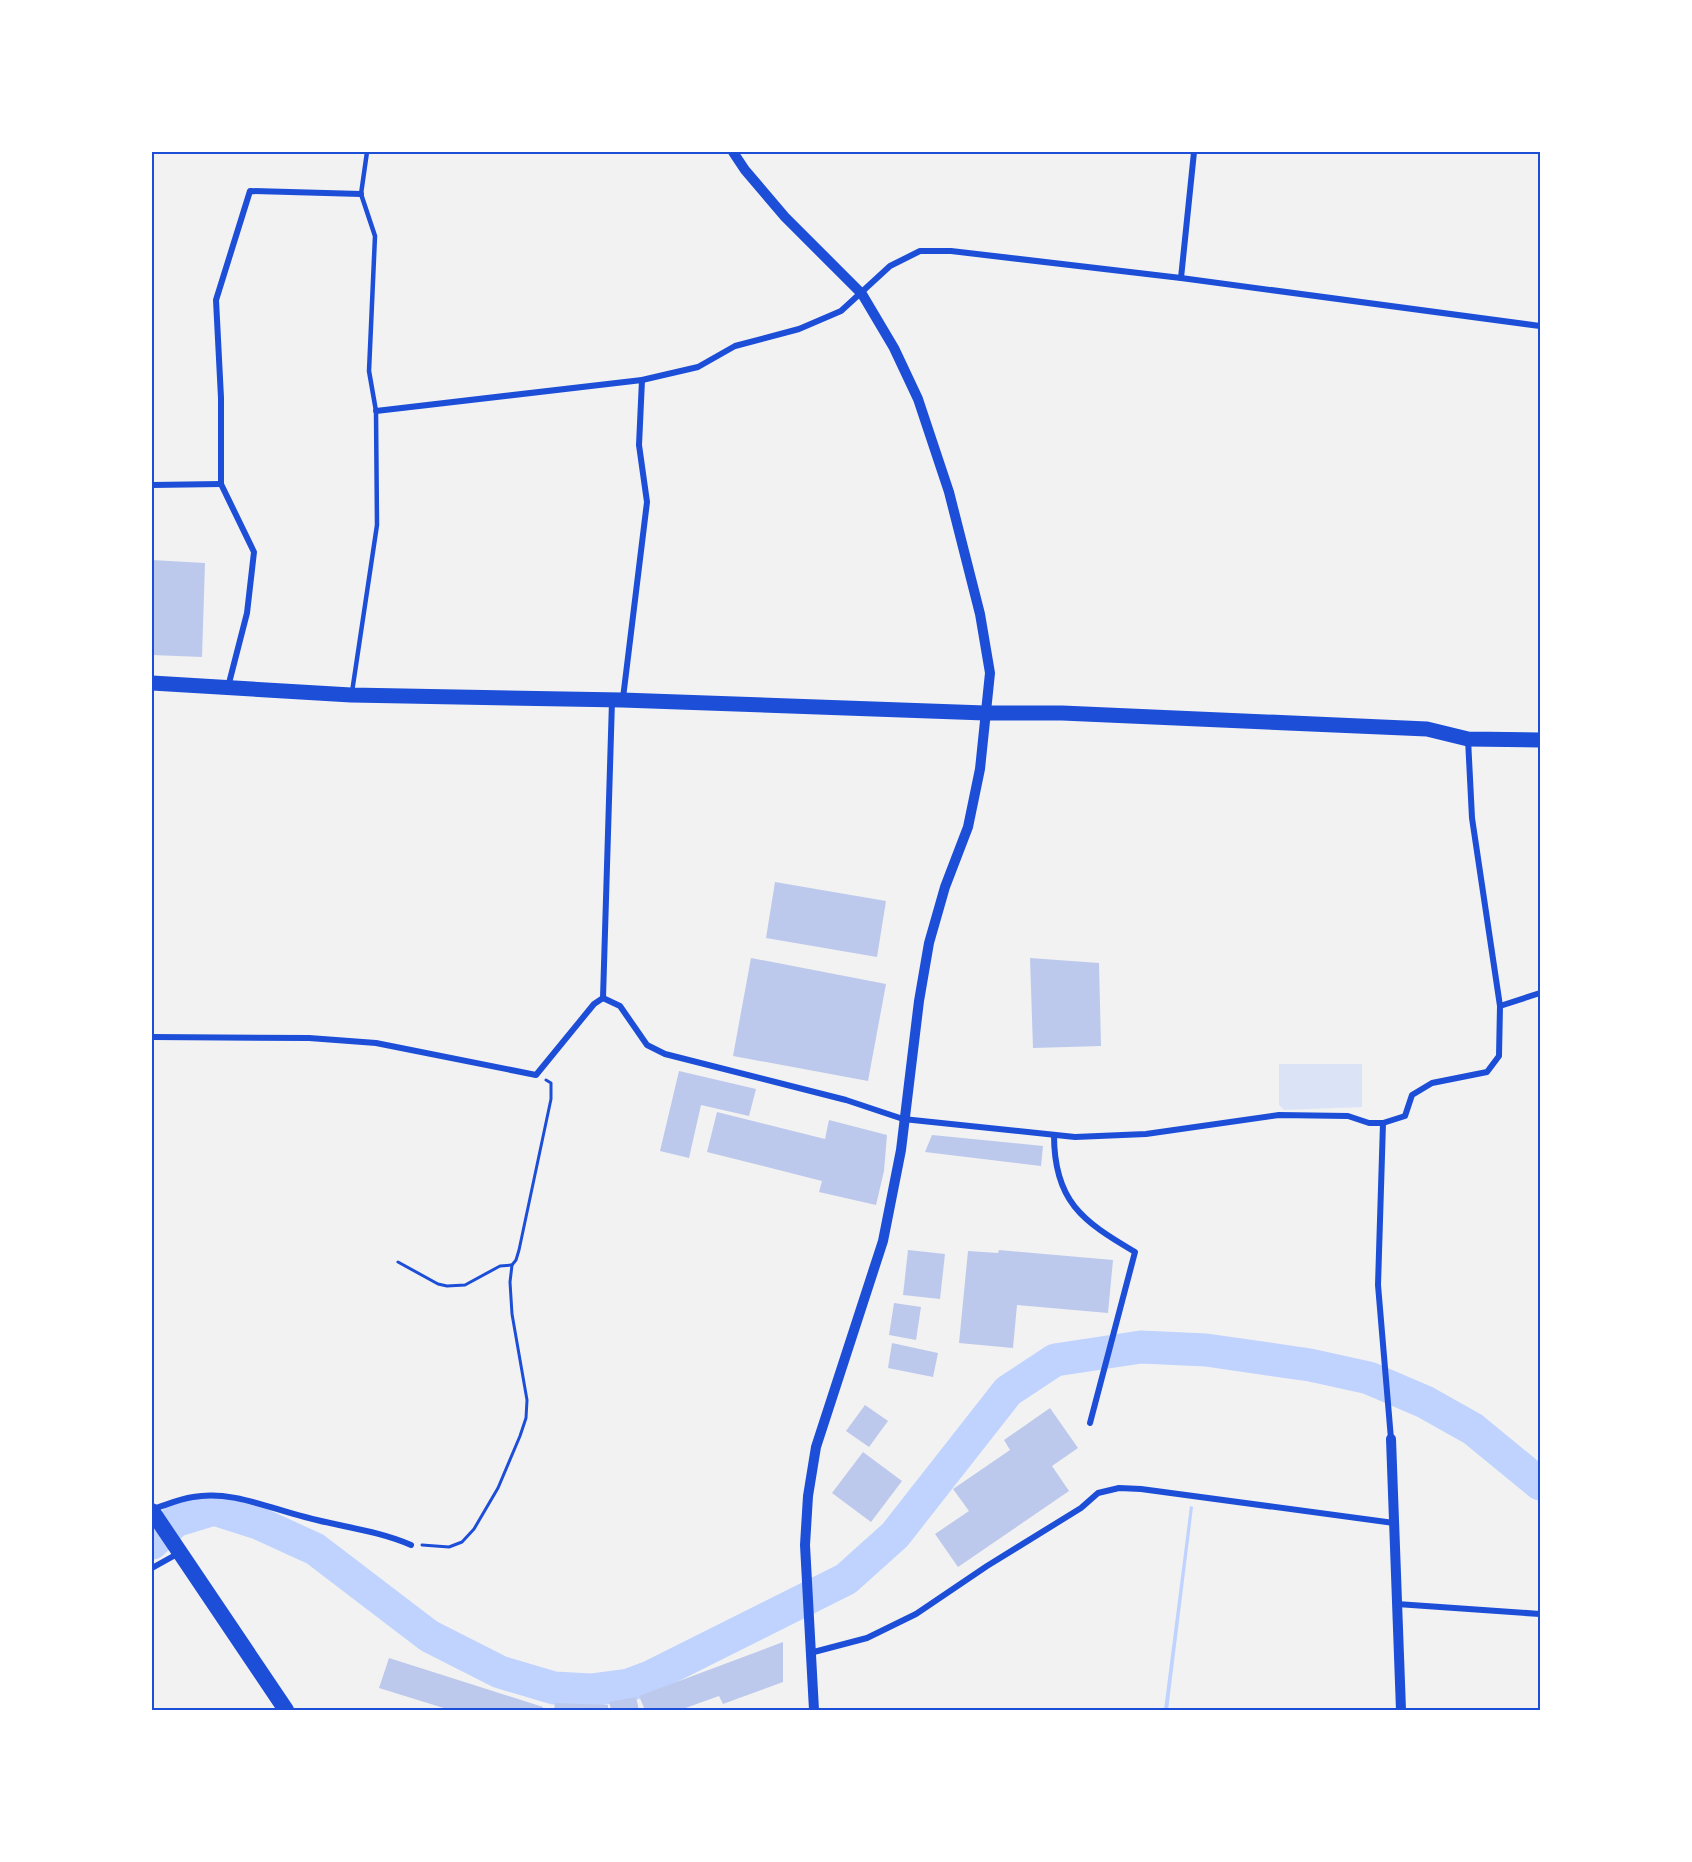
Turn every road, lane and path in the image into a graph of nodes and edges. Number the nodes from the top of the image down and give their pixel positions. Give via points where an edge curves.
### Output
1 (367, 152) edge
2 (733, 152) edge
3 (1194, 152) edge
4 (361, 194) junction
5 (1181, 278) junction
6 (862, 294) junction
7 (1540, 326) edge
8 (642, 380) junction
9 (376, 411) junction
10 (221, 484) junction
11 (152, 485) edge
12 (152, 683) edge
13 (227, 687) junction
14 (351, 695) junction
15 (617, 700) junction
16 (985, 713) junction
17 (1468, 739) junction
18 (1540, 740) edge
19 (1540, 993) edge
20 (603, 998) junction
21 (1500, 1006) junction
22 (152, 1037) edge
23 (536, 1075) junction
24 (903, 1119) junction
25 (1383, 1123) junction
26 (1054, 1134) junction
27 (399, 1262) dead end
28 (512, 1265) junction
29 (1089, 1423) dead end
30 (1391, 1439) joint
31 (152, 1512) edge
32 (1394, 1523) junction
33 (411, 1545) joint
34 (178, 1550) junction
35 (152, 1568) edge
36 (1397, 1604) junction
37 (1540, 1614) edge
38 (810, 1653) junction
39 (286, 1710) edge
40 (814, 1710) edge
41 (1401, 1710) edge

1 - 4 lane
2 - 6 street via 785,217
3 - 5 street
4 - 9 lane via 375,236 369,371
4 - 10 street via 250,191 216,300
5 - 6 street via 951,251 921,251 890,266
5 - 7 street
6 - 8 street via 842,311 799,329 735,346 698,367
6 - 16 street via 918,399 949,492 982,624 990,673
8 - 9 street
8 - 15 street via 639,444 647,502
9 - 14 lane via 377,525
10 - 11 street
10 - 13 street via 254,552 247,613
12 - 13 main road
13 - 14 main road
14 - 15 main road
15 - 16 main road
15 - 20 street
16 - 17 main road via 1427,729
16 - 24 street via 980,769 968,827 929,943
17 - 18 main road
17 - 21 street via 1472,818
19 - 21 street
20 - 23 street
20 - 24 street via 620,1006 647,1045 665,1054 846,1100
21 - 25 street via 1499,1056 1487,1072 1432,1083 1412,1095 1405,1116
22 - 23 street via 309,1038 376,1043
23 - 28 path via 551,1083 551,1099 519,1250
24 - 26 street
24 - 38 street via 901,1150 883,1241 814,1457 805,1545
25 - 26 street via 1348,1116 1280,1115 1146,1134
25 - 30 street via 1378,1285
26 - 29 street via 1054,1160 1062,1188 1079,1214 1135,1252
27 - 28 path via 447,1286 465,1285 500,1266
28 - 33 path via 512,1314 527,1400 520,1436 498,1488 462,1542 449,1547
30 - 32 street
31 - 33 street via 193,1497 221,1496 354,1527
31 - 34 highway
32 - 36 street
32 - 38 street via 1119,1488 1098,1493 1081,1508 916,1614 867,1638
34 - 35 street
34 - 39 highway
36 - 37 street
36 - 41 street
38 - 40 street

